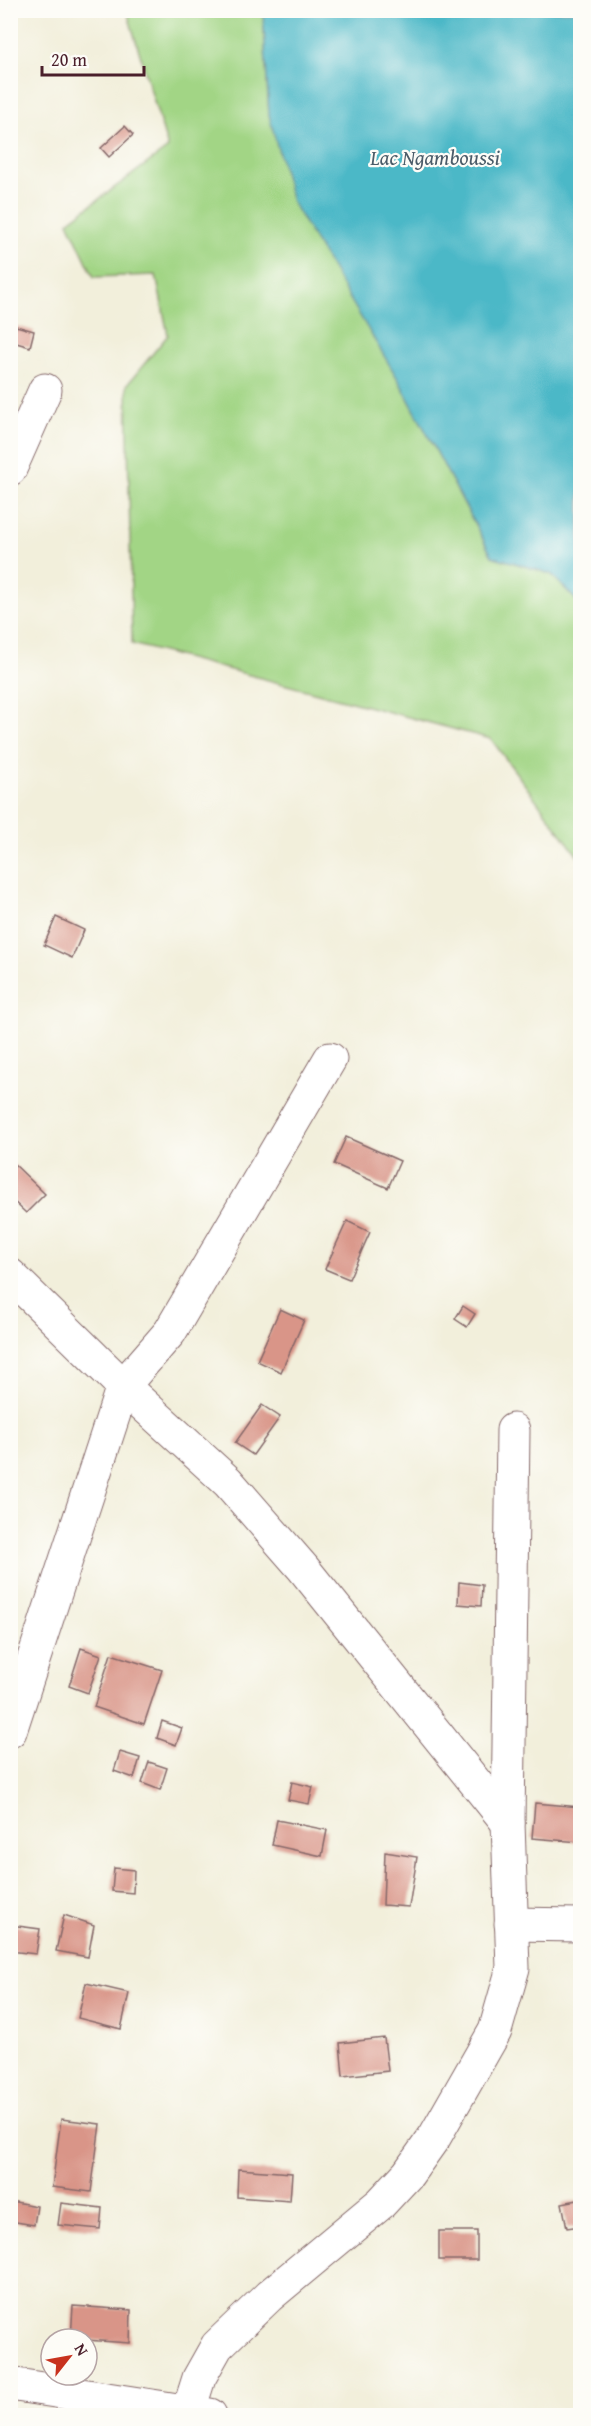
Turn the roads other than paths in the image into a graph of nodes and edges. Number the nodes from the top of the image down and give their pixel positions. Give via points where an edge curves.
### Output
1 (45, 390) dead end
2 (10, 469) edge
3 (330, 1059) dead end
4 (10, 1275) edge
5 (123, 1386) junction
6 (513, 1430) dead end
7 (10, 1731) edge
8 (508, 1823) junction
9 (511, 1924) junction
10 (580, 1925) edge
11 (10, 2384) edge
12 (195, 2414) edge

1 - 2 street
3 - 5 street via 170,1332
4 - 5 street
5 - 7 street
5 - 8 street via 228,1482 303,1568
6 - 8 street
8 - 9 street
9 - 10 street
9 - 12 street via 513,1968 495,2031 435,2136 381,2203 268,2296 217,2346 199,2378
11 - 12 street

